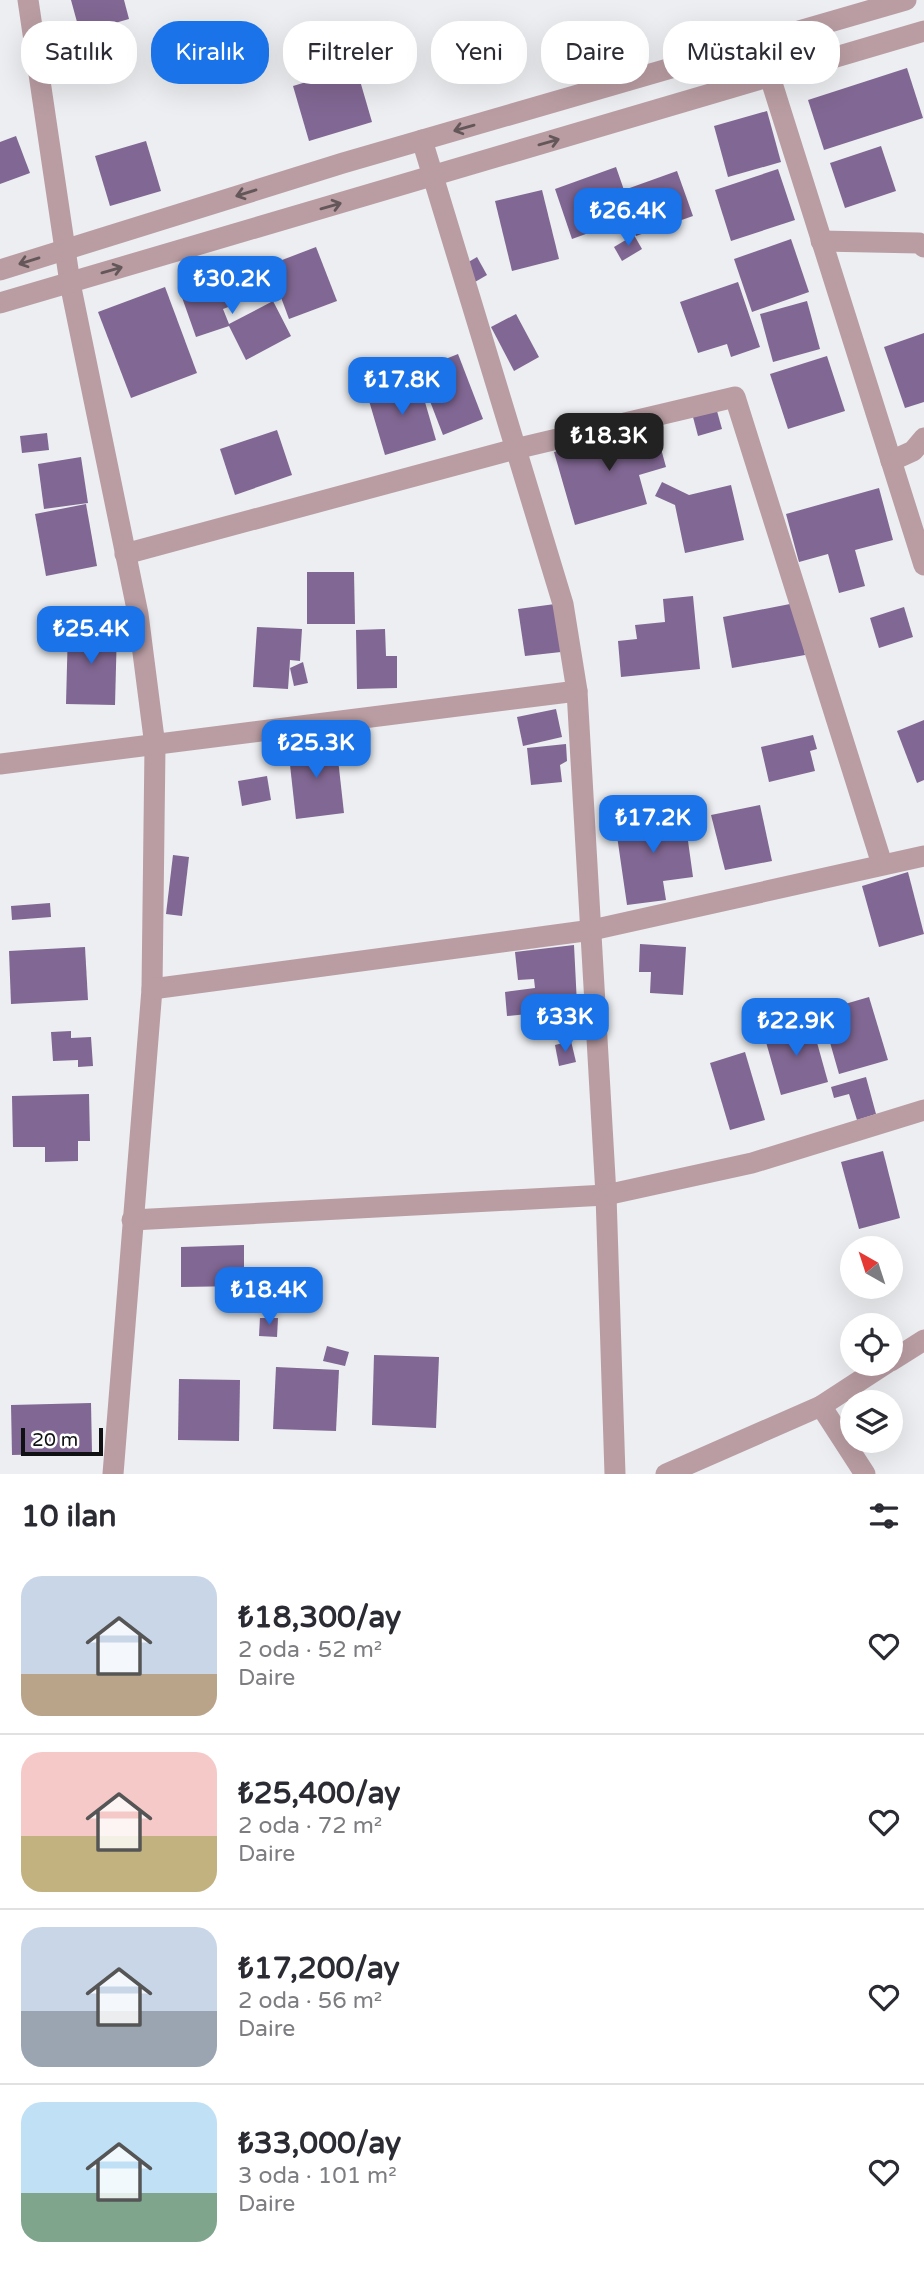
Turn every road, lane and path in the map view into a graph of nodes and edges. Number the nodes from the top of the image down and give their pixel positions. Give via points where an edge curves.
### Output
1 (28, 0) edge
2 (906, 0) edge
3 (832, 21) edge
4 (924, 31) edge
5 (840, 56) edge
6 (663, 70) edge
7 (745, 84) edge
8 (771, 84) edge
9 (422, 140) junction
10 (433, 176) junction
11 (821, 241) junction
12 (924, 247) edge
13 (66, 250) junction
14 (0, 270) edge
15 (70, 283) junction
16 (0, 303) edge
17 (924, 438) edge
18 (515, 449) junction
19 (891, 461) junction
20 (125, 554) junction
21 (924, 565) edge
22 (577, 691) junction
23 (155, 746) junction
24 (0, 764) edge
25 (924, 856) edge
26 (882, 864) junction
27 (592, 930) junction
28 (152, 989) junction
29 (924, 1110) edge
30 (607, 1195) junction
31 (132, 1220) junction
32 (924, 1340) edge
33 (903, 1353) edge
34 (867, 1376) edge
35 (821, 1406) junction
36 (113, 1474) edge
37 (615, 1474) edge
38 (666, 1474) edge
39 (865, 1474) edge

1 - 13 street
2 - 3 street
4 - 5 street
6 -> 9 street
10 -> 7 street
8 - 11 street
9 - 10 street
9 -> 13 street
15 -> 10 street
10 - 18 street
11 - 12 street via 919,243
11 - 19 street
13 -> 14 street
13 - 15 street
15 - 16 street
15 - 20 street
17 - 19 street via 913,451
18 - 20 street
18 - 22 street via 563,604
18 - 26 street via 735,397
19 - 21 street
20 - 23 street via 138,614
22 - 23 street
22 - 27 street
23 - 24 street
23 - 28 street
25 - 26 street
26 - 27 street
27 - 28 street
27 - 30 street
28 - 31 street
29 - 30 street via 752,1163
30 - 31 street
30 - 37 street
31 - 36 street
32 - 33 street
34 - 35 street
35 - 38 street
35 - 39 street

